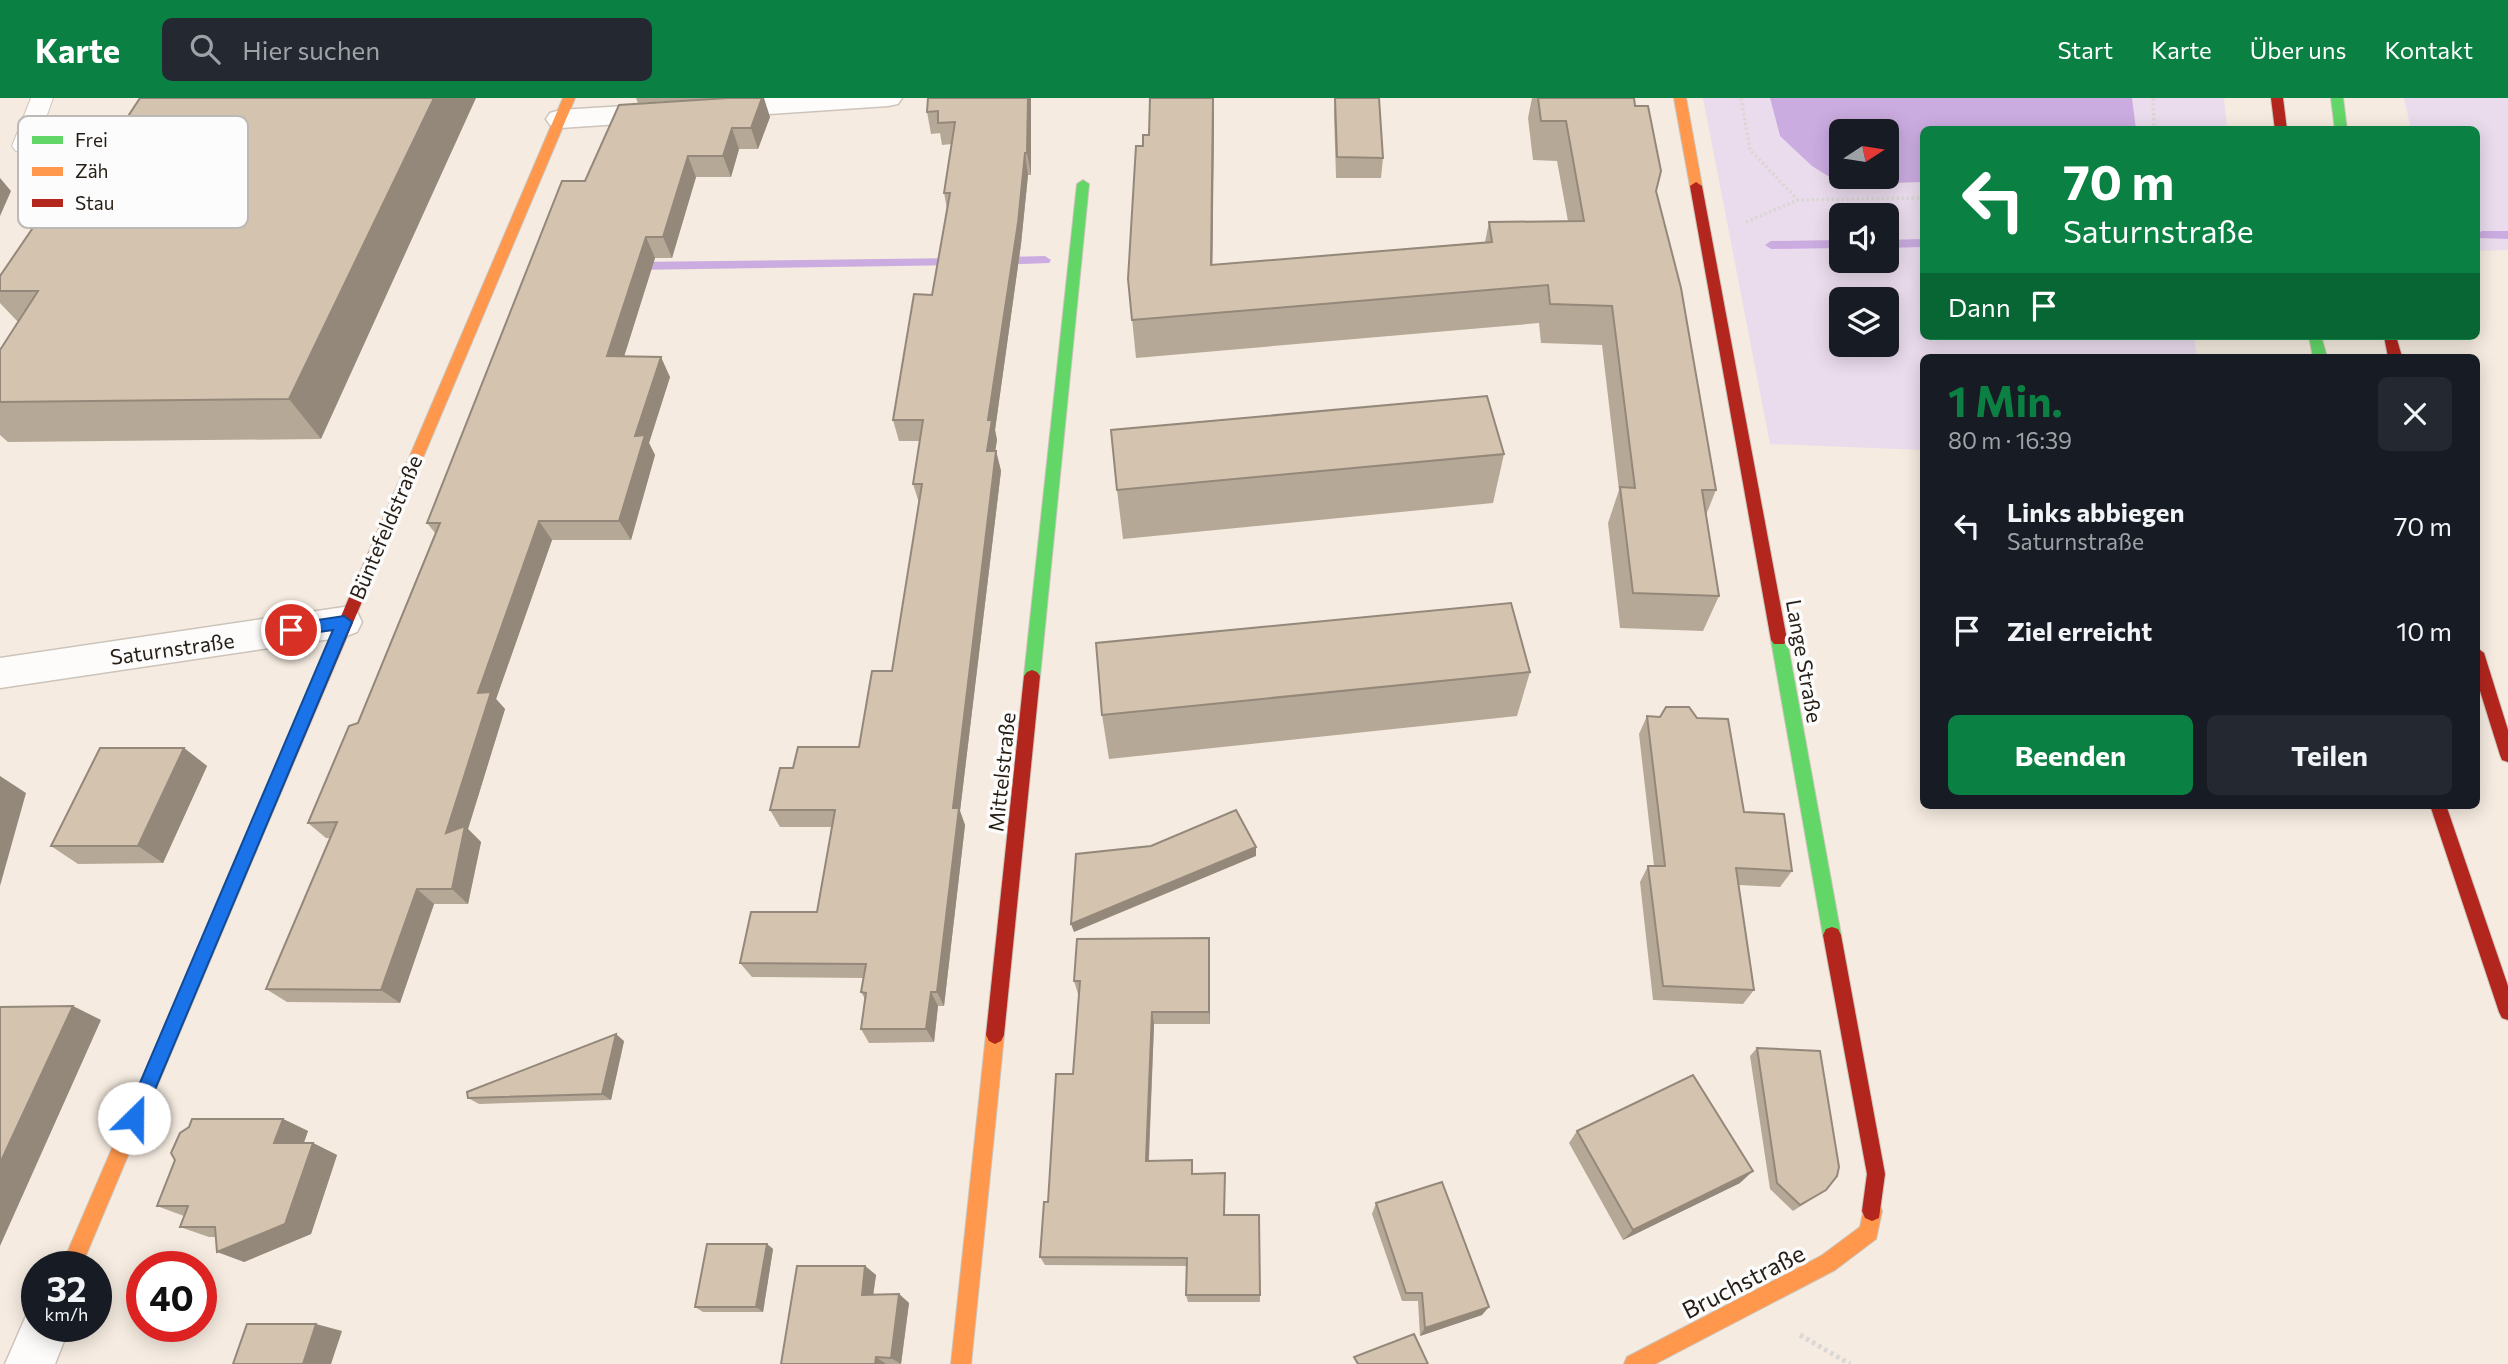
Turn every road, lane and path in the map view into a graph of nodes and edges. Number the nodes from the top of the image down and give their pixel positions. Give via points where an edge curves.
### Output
1 (42, 98) edge
2 (888, 98) edge
3 (1680, 98) edge
4 (1741, 98) edge
5 (2152, 98) edge
6 (2277, 98) edge
7 (2337, 98) edge
8 (565, 109) edge
9 (35, 116) edge
10 (2154, 126) edge
11 (2280, 126) edge
12 (2340, 126) edge
13 (1083, 184) dead end
14 (1920, 198) edge
15 (1798, 200) junction
16 (1705, 229) junction
17 (344, 622) junction
18 (2480, 666) edge
19 (0, 673) edge
20 (2508, 755) edge
21 (2439, 809) edge
22 (2508, 1012) edge
23 (1869, 1232) joint
24 (78, 1251) edge
25 (39, 1342) edge
26 (30, 1364) edge
27 (961, 1364) edge
28 (1633, 1364) edge

1 - 9 lane
2 - 8 street
3 - 16 main road, Lange Straße
4 - 15 path via 1750,150
5 - 10 path
6 - 11 main road
7 - 12 main road
8 - 17 main road, Büntefeldstraße
13 - 27 main road, Mittelstraße
14 - 15 path
15 - 16 path via 1731,228
16 - 23 main road, Lange Straße via 1876,1174
17 - 19 street, Saturnstraße
17 - 24 main road, Büntefeldstraße
18 - 20 main road
21 - 22 main road
23 - 28 main road, Bruchstraße via 1828,1263
25 - 26 street

